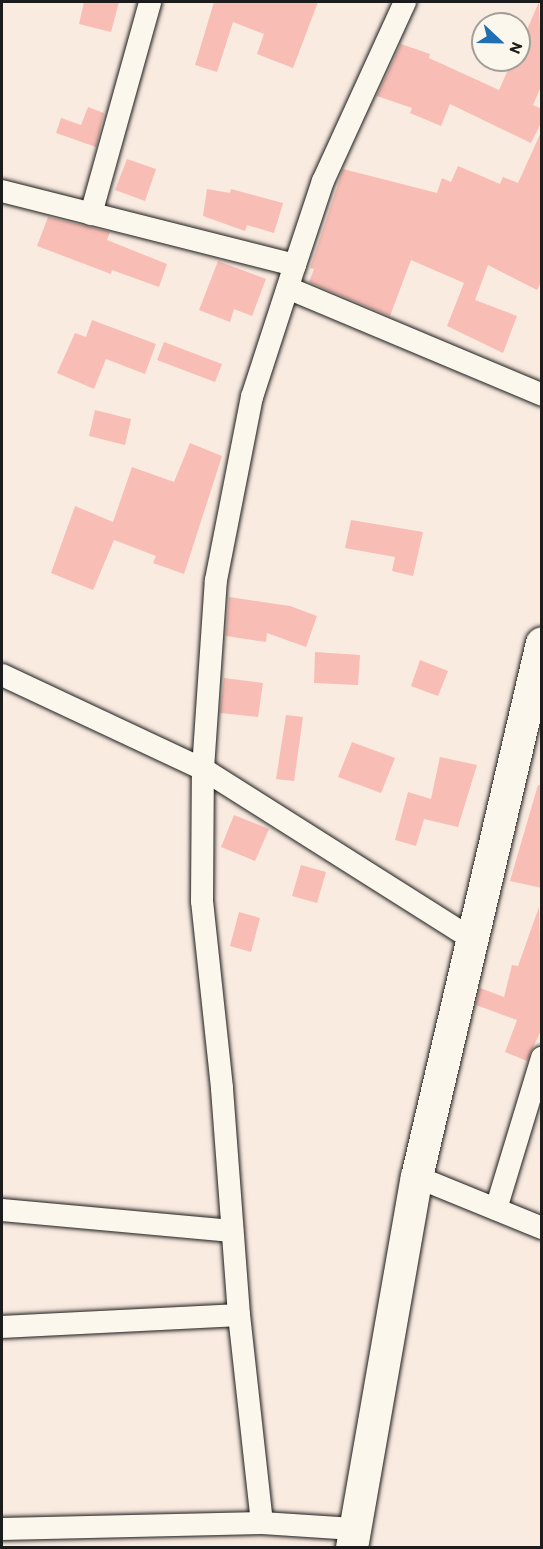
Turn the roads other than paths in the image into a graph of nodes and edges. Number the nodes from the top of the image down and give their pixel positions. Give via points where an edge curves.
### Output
1 (150, 2) edge
2 (405, 2) edge
3 (2, 191) edge
4 (91, 214) junction
5 (295, 265) junction
6 (288, 288) junction
7 (542, 395) edge
8 (542, 643) edge
9 (2, 675) edge
10 (203, 769) junction
11 (472, 939) junction
12 (542, 1058) edge
13 (417, 1177) junction
14 (496, 1209) junction
15 (2, 1210) edge
16 (542, 1228) edge
17 (232, 1232) junction
18 (239, 1315) junction
19 (2, 1327) edge
20 (262, 1523) junction
21 (2, 1528) edge
22 (353, 1538) edge

1 - 4 street
2 - 5 street via 323,181
3 - 4 street
4 - 5 street
5 - 6 street
6 - 7 street
6 - 10 street via 252,397 216,580
8 - 11 street
9 - 10 street
10 - 11 street
10 - 17 street via 202,900
11 - 13 street
12 - 14 street
13 - 14 street
13 - 22 street
14 - 16 street
15 - 17 street
17 - 18 street
18 - 19 street
18 - 20 street
20 - 21 street
20 - 22 street

